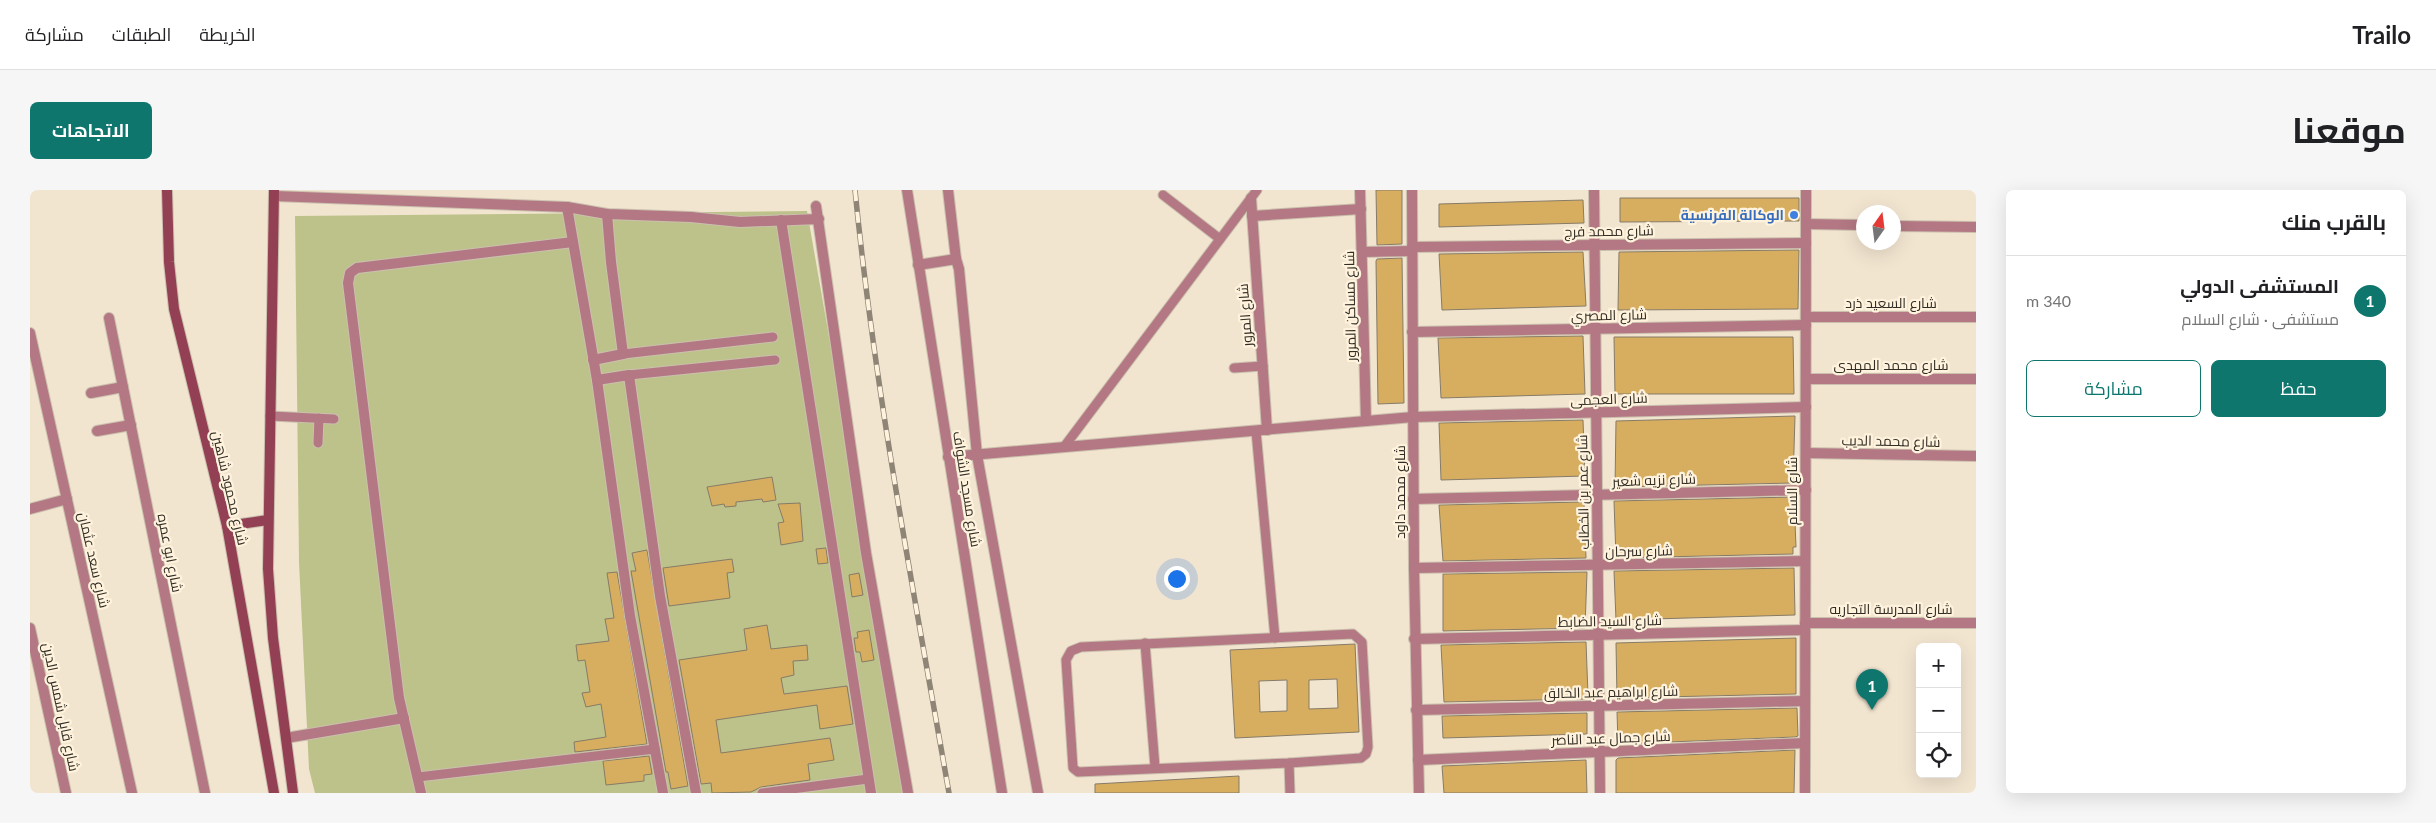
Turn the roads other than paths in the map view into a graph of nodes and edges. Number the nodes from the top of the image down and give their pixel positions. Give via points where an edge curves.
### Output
1 (167, 190) edge
2 (907, 190) edge
3 (948, 190) edge
4 (1360, 190) edge
5 (1412, 190) edge
6 (1594, 190) edge
7 (1806, 190) edge
8 (274, 193) edge
9 (1254, 194) edge
10 (1163, 196) dead end
11 (816, 206) dead end
12 (567, 207) junction
13 (1361, 208) junction
14 (607, 214) junction
15 (1252, 216) junction
16 (818, 219) junction
17 (782, 220) junction
18 (1806, 224) junction
19 (1856, 225) edge
20 (1901, 226) edge
21 (1976, 227) edge
22 (1220, 239) junction
23 (573, 242) junction
24 (1806, 243) junction
25 (1595, 245) junction
26 (1412, 249) junction
27 (1362, 252) junction
28 (956, 259) junction
29 (918, 265) junction
30 (1976, 317) edge
31 (109, 318) dead end
32 (1806, 321) junction
33 (1596, 329) junction
34 (1412, 332) junction
35 (30, 333) edge
36 (773, 337) dead end
37 (623, 354) junction
38 (593, 360) junction
39 (775, 360) dead end
40 (1263, 366) junction
41 (1234, 368) dead end
42 (629, 375) junction
43 (1806, 379) junction
44 (1976, 379) edge
45 (597, 380) junction
46 (123, 387) junction
47 (91, 393) dead end
48 (1806, 407) junction
49 (1596, 413) junction
50 (270, 416) junction
51 (1413, 417) junction
52 (319, 418) junction
53 (334, 419) dead end
54 (1366, 421) junction
55 (131, 425) junction
56 (1267, 430) junction
57 (1256, 431) junction
58 (98, 432) dead end
59 (318, 443) dead end
60 (1064, 447) junction
61 (1806, 453) junction
62 (978, 455) junction
63 (1976, 456) edge
64 (948, 457) junction
65 (1806, 490) junction
66 (1597, 496) junction
67 (67, 499) junction
68 (1413, 499) junction
69 (30, 509) edge
70 (268, 520) junction
71 (227, 526) junction
72 (1805, 561) junction
73 (1598, 565) junction
74 (1414, 568) junction
75 (1976, 623) edge
76 (1805, 627) junction
77 (30, 628) edge
78 (1598, 635) junction
79 (1275, 638) junction
80 (1414, 639) junction
81 (1145, 643) junction
82 (1805, 700) junction
83 (1599, 706) junction
84 (1416, 710) junction
85 (404, 718) junction
86 (286, 738) junction
87 (1805, 743) junction
88 (655, 749) junction
89 (1600, 752) junction
90 (1418, 760) junction
91 (1288, 763) junction
92 (1155, 767) junction
93 (418, 777) junction
94 (868, 779) junction
95 (66, 793) edge
96 (132, 793) edge
97 (205, 793) edge
98 (274, 793) edge
99 (293, 793) edge
100 (421, 793) edge
101 (664, 793) edge
102 (696, 793) edge
103 (762, 793) edge
104 (871, 793) edge
105 (908, 793) edge
106 (1002, 793) edge
107 (1038, 793) edge
108 (1290, 793) edge
109 (1419, 793) edge
110 (1600, 793) edge
111 (1805, 793) edge

1 - 71 main road, شارع محمود شاهين via 170,278 176,325
2 - 29 street, شارع مسجد الشواف
3 - 28 street
4 - 13 street, شارع مساكن المرور
5 - 26 street, شارع محمد داود
6 - 25 street, شارع عمر بن الخطاب
7 - 18 street, شارع السلام
8 - 12 street
8 - 50 main road, شارع محمود شاهين
9 - 15 street, شارع المرور
9 - 22 lane
10 - 22 lane
11 - 16 street
12 - 14 street
12 - 23 street
13 - 15 street
13 - 27 street, شارع مساكن المرور
14 - 17 street via 740,222
14 - 37 street
15 - 40 street, شارع المرور
16 - 17 street
16 - 105 street via 866,553
17 - 94 street
18 - 19 street
18 - 24 street, شارع السلام
20 - 21 street
22 - 60 lane
23 - 38 street
23 - 85 street via 356,268 350,273 348,283
24 - 25 street, شارع محمد فرج
24 - 32 street, شارع السلام
25 - 26 street, شارع محمد فرج
25 - 33 street, شارع عمر بن الخطاب
26 - 27 street, شارع محمد فرج
26 - 34 street, شارع محمد داود
27 - 54 street, شارع مساكن المرور
28 - 29 street
28 - 62 street
29 - 64 street, شارع مسجد الشواف
30 - 32 street, شارع السعيد ذرد
31 - 46 street, شارع ابو عمره
32 - 33 street, شارع المصري
32 - 43 street, شارع السلام
33 - 34 street, شارع المصري
33 - 49 street, شارع عمر بن الخطاب
34 - 51 street, شارع محمد داود
35 - 67 street, شارع سعد عثمان
36 - 37 lane
37 - 38 street
38 - 45 street
39 - 42 lane
40 - 41 lane
40 - 56 street, شارع المرور
42 - 45 street
42 - 102 street via 660,596
43 - 44 street, شارع محمد المهدى
43 - 48 street, شارع السلام
45 - 88 street via 630,616
46 - 47 street
46 - 55 street, شارع ابو عمره
48 - 49 street, شارع العجمى
48 - 61 street, شارع السلام
49 - 51 street, شارع العجمى
49 - 66 street, شارع عمر بن الخطاب
50 - 52 lane
50 - 70 main road, شارع محمود شاهين
51 - 54 street, شارع العجمى
51 - 68 street, شارع محمد داود
52 - 53 lane
52 - 59 lane
54 - 56 street, شارع العجمى
55 - 58 street
55 - 97 street, شارع ابو عمره
56 - 57 street, شارع العجمى
57 - 60 street, شارع العجمى
57 - 79 lane
60 - 62 street, شارع العجمى
61 - 63 street, شارع محمد الديب
61 - 65 street, شارع السلام
62 - 64 street, شارع العجمى
62 - 107 street
64 - 106 street, شارع مسجد الشواف
65 - 66 street, شارع نزيه شعير
65 - 72 street, شارع السلام
66 - 68 street, شارع نزيه شعير
66 - 73 street, شارع عمر بن الخطاب
67 - 69 street
67 - 96 street, شارع سعد عثمان
68 - 74 street, شارع محمد داود
70 - 71 main road
70 - 86 main road, شارع محمود شاهين via 273,638
71 - 98 main road, شارع محمود شاهين
72 - 73 street, شارع سرحان
72 - 76 street, شارع السلام
73 - 74 street, شارع سرحان
73 - 78 street, شارع عمر بن الخطاب
74 - 80 street, شارع محمد داود
75 - 76 street, شارع المدرسة التجاريه
76 - 78 street, شارع السيد الضابط
76 - 82 street, شارع السلام
77 - 95 street, شارع قابل شمس الدين
78 - 80 street, شارع السيد الضابط
78 - 83 street, شارع عمر بن الخطاب
79 - 81 lane
79 - 91 lane via 1353,634 1362,642 1366,754 1361,758
80 - 84 street, شارع محمد داود
81 - 92 lane
81 - 92 lane via 1081,647 1071,651 1066,660 1073,768 1078,772
82 - 83 street, شارع ابراهيم عبد الخالق
82 - 87 street, شارع السلام
83 - 84 street, شارع ابراهيم عبد الخالق
83 - 89 street, شارع عمر بن الخطاب
84 - 90 street, شارع محمد داود
85 - 86 street
85 - 93 street
86 - 99 main road, شارع محمود شاهين
87 - 89 street, شارع جمال عبد الناصر
87 - 111 street, شارع السلام
88 - 93 lane
88 - 101 street
89 - 90 street, شارع جمال عبد الناصر
89 - 110 street, شارع عمر بن الخطاب
90 - 109 street, شارع محمد داود
91 - 92 lane
91 - 108 lane
93 - 100 street
94 - 103 lane
94 - 104 street

